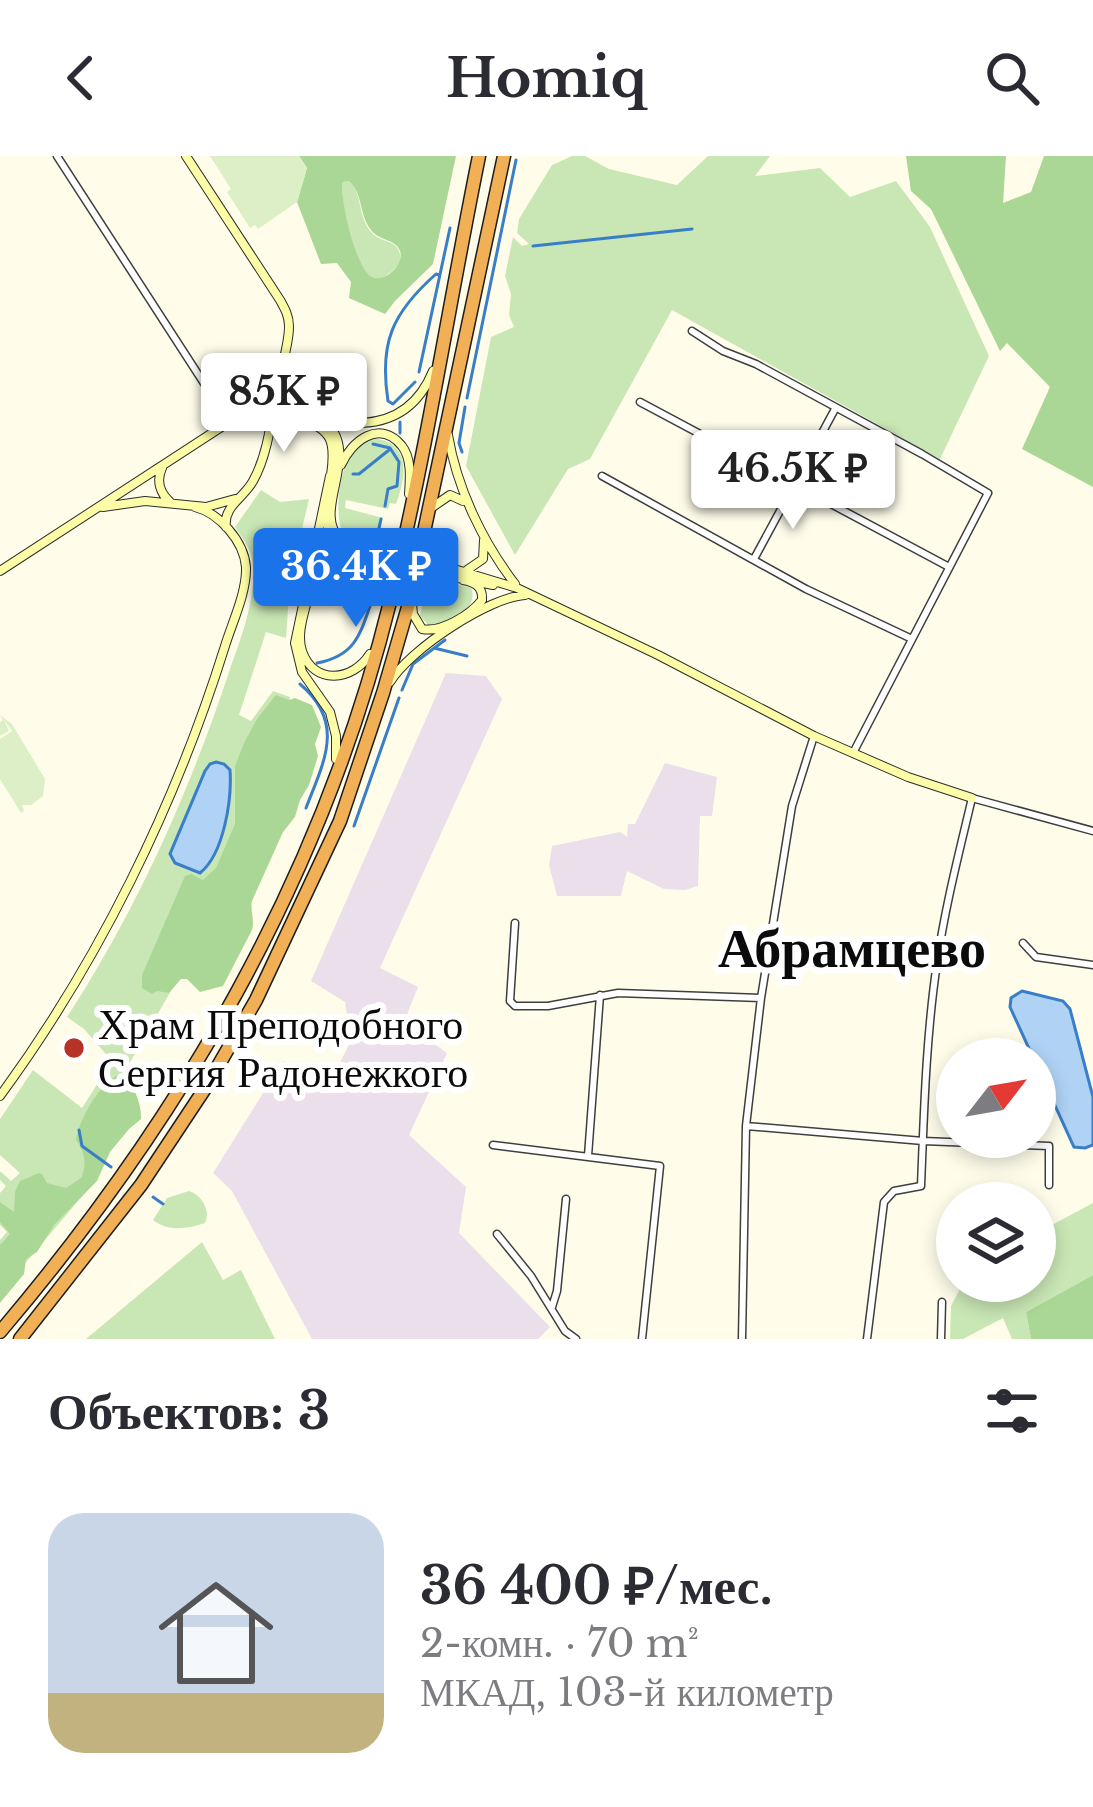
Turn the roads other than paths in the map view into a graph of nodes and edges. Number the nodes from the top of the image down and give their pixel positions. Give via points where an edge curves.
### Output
1 (56, 156) edge
2 (186, 156) edge
3 (479, 156) edge
4 (504, 156) edge
5 (446, 323) junction
6 (692, 332) dead end
7 (278, 385) junction
8 (640, 402) dead end
9 (254, 406) junction
10 (274, 407) junction
11 (835, 409) junction
12 (316, 418) junction
13 (271, 420) junction
14 (229, 422) junction
15 (447, 428) junction
16 (168, 462) junction
17 (334, 474) junction
18 (602, 476) dead end
19 (794, 485) junction
20 (242, 495) junction
21 (177, 505) junction
22 (195, 507) junction
23 (430, 509) junction
24 (92, 511) junction
25 (226, 528) junction
26 (403, 542) junction
27 (356, 555) junction
28 (387, 558) junction
29 (754, 560) junction
30 (949, 567) junction
31 (0, 572) edge
32 (464, 575) junction
33 (414, 583) junction
34 (525, 593) junction
35 (390, 602) junction
36 (912, 639) junction
37 (383, 693) junction
38 (814, 736) junction
39 (854, 753) junction
40 (972, 798) junction
41 (322, 813) junction
42 (1093, 831) edge
43 (515, 923) dead end
44 (1023, 943) dead end
45 (1093, 965) edge
46 (600, 995) junction
47 (761, 998) junction
48 (0, 1096) edge
49 (746, 1126) junction
50 (922, 1141) junction
51 (493, 1145) dead end
52 (588, 1156) junction
53 (1048, 1182) edge
54 (566, 1199) dead end
55 (497, 1234) dead end
56 (942, 1302) edge
57 (552, 1307) junction
58 (0, 1332) edge
59 (20, 1339) edge
60 (576, 1339) edge
61 (642, 1339) edge
62 (742, 1339) edge
63 (867, 1339) edge
64 (940, 1339) edge

1 - 14 street
2 - 7 main road via 287,314
3 - 5 highway
4 - 15 highway
5 - 12 main road via 428,383 399,414 362,424
5 - 26 highway
6 - 11 street
7 - 9 main road
7 - 10 main road
8 - 19 street
9 - 10 main road
9 - 14 main road
10 - 12 main road
10 - 13 main road
11 - 19 street
11 - 30 street via 988,493
12 - 17 main road via 336,436
13 - 17 main road via 289,415 326,431
13 - 20 main road
14 - 16 main road
15 - 23 highway
15 - 34 main road via 464,494
16 - 21 main road via 159,485
16 - 24 main road
17 - 26 main road via 362,437 388,436 402,446 410,471
17 - 27 main road via 326,524 335,542
17 - 28 main road via 336,533
17 - 41 main road via 295,643 336,736
18 - 29 street
19 - 29 street
19 - 30 street
20 - 22 main road
20 - 25 main road via 225,516
21 - 22 main road
21 - 24 main road via 136,501
22 - 25 main road
23 - 32 main road via 450,495 465,504 486,545
23 - 33 highway
24 - 31 main road
25 - 48 main road via 243,554 245,575 191,743 111,919
26 - 35 highway
27 - 28 main road
27 - 35 main road via 317,565 301,630 310,664 334,676 362,667
28 - 32 main road, bridge
29 - 36 street
30 - 36 street
32 - 33 main road via 482,600 436,630 422,629 413,614
32 - 34 main road
33 - 37 highway
34 - 37 main road via 421,648
34 - 38 main road
35 - 41 highway
36 - 39 street
37 - 59 highway via 331,842 233,1040 141,1185
38 - 39 main road
38 - 47 street via 792,806
39 - 40 main road
40 - 42 street
40 - 50 street via 936,965
41 - 58 highway via 217,1031 126,1173
43 - 46 street via 512,1004
44 - 45 street via 1036,957
46 - 47 street
46 - 52 street
47 - 49 street
49 - 50 street
49 - 62 street
50 - 53 street via 1049,1146
50 - 63 street via 921,1186 894,1191 884,1202
51 - 52 street
52 - 61 street via 660,1166
54 - 57 street
55 - 57 street
56 - 64 street
57 - 60 street

